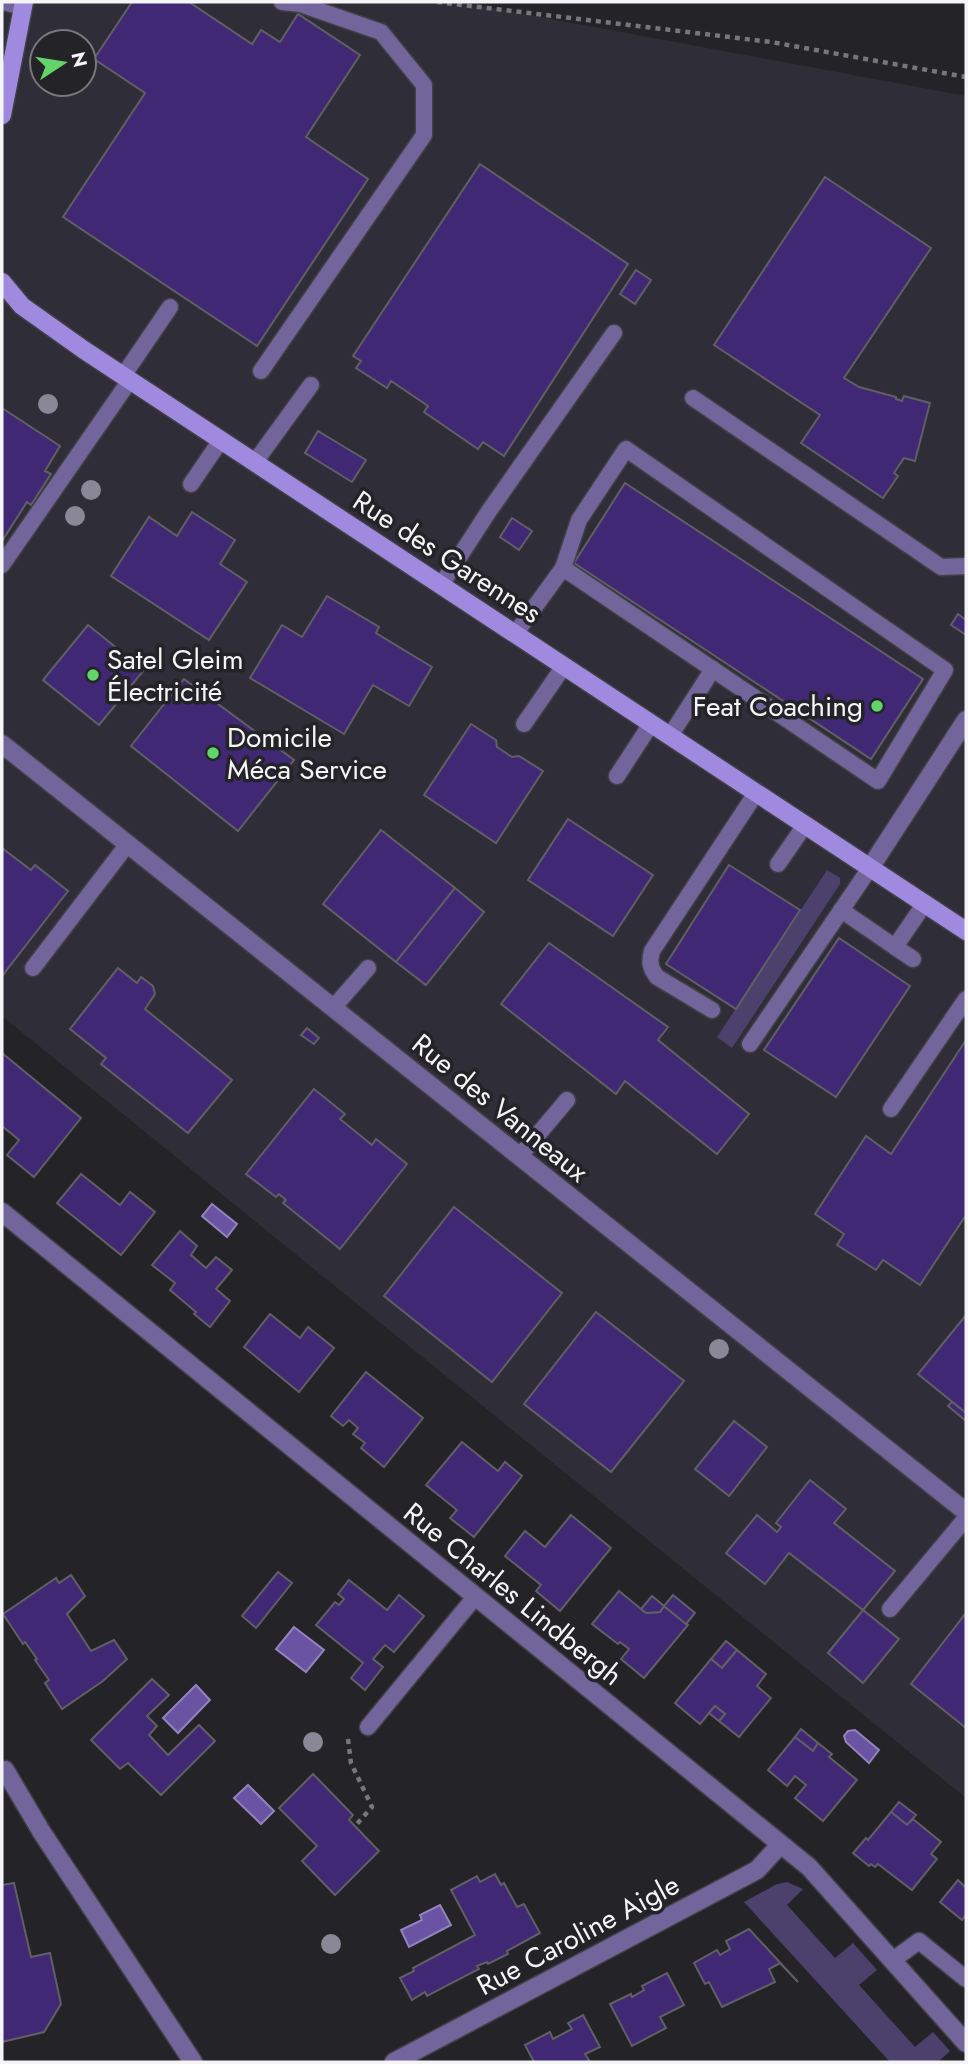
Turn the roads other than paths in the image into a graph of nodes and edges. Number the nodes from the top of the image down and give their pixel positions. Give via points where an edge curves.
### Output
1 (3, 2) edge
2 (282, 2) edge
3 (24, 4) edge
4 (2, 115) edge
5 (2, 282) edge
6 (170, 307) dead end
7 (614, 333) dead end
8 (261, 371) dead end
9 (127, 378) junction
10 (311, 385) dead end
11 (693, 398) dead end
12 (221, 440) junction
13 (254, 463) junction
14 (191, 484) dead end
15 (2, 565) edge
16 (966, 566) edge
17 (563, 568) junction
18 (441, 585) junction
19 (515, 634) junction
20 (564, 666) junction
21 (713, 669) junction
22 (966, 720) edge
23 (524, 724) dead end
24 (651, 724) junction
25 (670, 736) junction
26 (2, 744) edge
27 (617, 776) dead end
28 (756, 793) junction
29 (805, 825) junction
30 (127, 845) junction
31 (779, 864) dead end
32 (870, 867) junction
33 (925, 903) junction
34 (841, 910) junction
35 (966, 931) edge
36 (895, 947) junction
37 (914, 959) dead end
38 (33, 968) dead end
39 (368, 968) dead end
40 (966, 999) edge
41 (332, 1008) junction
42 (712, 1010) dead end
43 (750, 1044) dead end
44 (567, 1100) dead end
45 (891, 1109) dead end
46 (519, 1157) junction
47 (2, 1212) edge
48 (966, 1513) edge
49 (966, 1518) edge
50 (475, 1597) junction
51 (890, 1609) dead end
52 (368, 1727) dead end
53 (5, 1770) dead end
54 (780, 1844) junction
55 (893, 1961) junction
56 (966, 1979) edge
57 (966, 2043) edge
58 (193, 2062) edge
59 (394, 2062) edge

1 - 3 lane
2 - 8 lane via 381,32 424,85 424,135
3 - 4 street
5 - 9 street, Rue des Garennes via 22,306
6 - 9 lane
7 - 18 lane
9 - 12 street, Rue des Garennes
9 - 15 lane
10 - 13 lane
11 - 16 lane via 941,567
12 - 13 street, Rue des Garennes
12 - 14 lane
13 - 18 street, Rue des Garennes
17 - 19 lane
17 - 21 lane
17 - 21 lane via 579,520 626,449 946,670 878,780
18 - 19 street, Rue des Garennes
19 - 20 street, Rue des Garennes
20 - 23 lane
20 - 24 street, Rue des Garennes
21 - 25 lane
22 - 32 street
24 - 25 street, Rue des Garennes
24 - 27 lane
25 - 28 street, Rue des Garennes
26 - 30 street, Rue des Vanneaux
28 - 29 street, Rue des Garennes
28 - 42 lane via 649,961 657,977
29 - 31 lane
29 - 32 street, Rue des Garennes
30 - 38 lane
30 - 41 street, Rue des Vanneaux
32 - 33 street, Rue des Garennes
32 - 34 lane
33 - 35 street, Rue des Garennes
33 - 36 lane
34 - 36 lane
34 - 43 lane
36 - 37 lane
39 - 41 lane
40 - 45 lane
41 - 46 street, Rue des Vanneaux
44 - 46 lane
46 - 48 street, Rue des Vanneaux
47 - 50 street, Rue Charles Lindbergh
49 - 51 lane
50 - 52 lane
50 - 54 street, Rue Charles Lindbergh
53 - 58 street
54 - 55 street, Rue Charles Lindbergh via 809,1867
54 - 59 street, Rue Caroline Aigle via 757,1870
55 - 56 lane via 919,1941
55 - 57 street, Rue Charles Lindbergh

